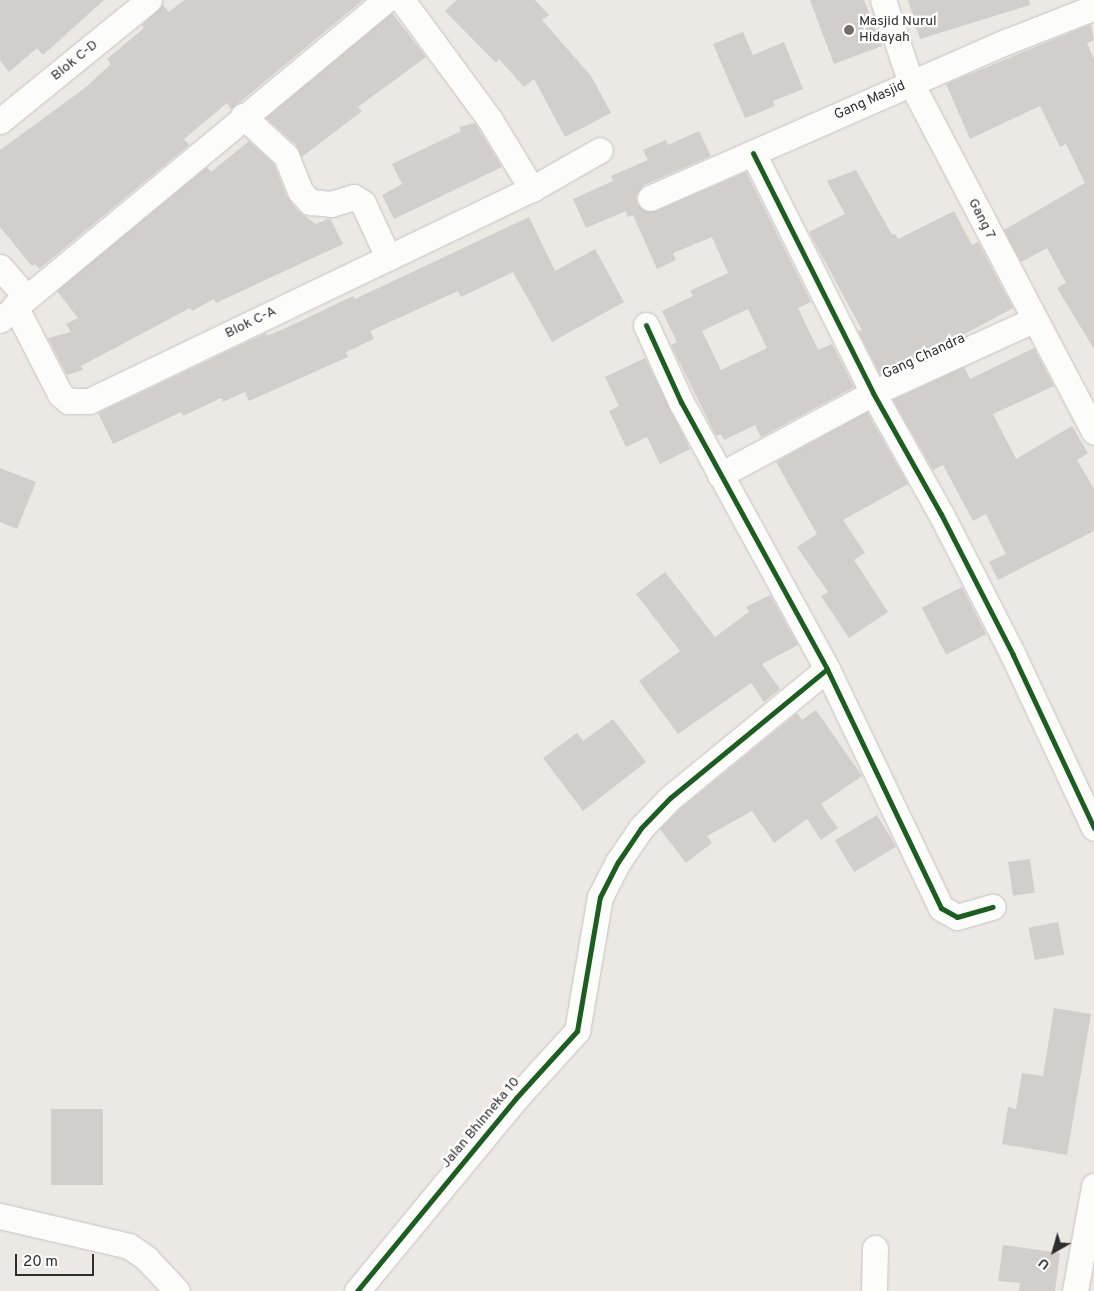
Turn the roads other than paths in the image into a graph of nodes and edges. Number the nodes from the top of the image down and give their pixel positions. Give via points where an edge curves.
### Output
1 (149, 0) edge
2 (386, 0) edge
3 (402, 0) edge
4 (883, 0) edge
5 (1092, 7) edge
6 (911, 83) junction
7 (243, 116) junction
8 (0, 121) edge
9 (600, 150) dead end
10 (753, 153) junction
11 (532, 189) junction
12 (650, 198) dead end
13 (388, 257) junction
14 (0, 266) edge
15 (14, 308) edge
16 (1033, 320) junction
17 (646, 325) dead end
18 (873, 393) junction
19 (1094, 432) edge
20 (720, 475) junction
21 (827, 669) junction
22 (1094, 828) edge
23 (993, 907) dead end
24 (1094, 1188) edge
25 (0, 1216) edge
26 (875, 1248) dead end
27 (177, 1291) edge
28 (357, 1291) edge
29 (874, 1291) edge
30 (1075, 1291) edge

1 - 8 street, Blok C-D
2 - 7 street
3 - 11 street via 490,120
4 - 6 street, Gang 7
5 - 6 street, Gang Masjid
6 - 10 street, Gang Masjid
6 - 16 street, Gang 7
7 - 13 street via 286,156 300,190 310,202 330,204 354,197 363,203
7 - 15 street
9 - 11 street, Blok C-A
10 - 12 street, Gang Masjid
10 - 18 street
11 - 13 street, Blok C-A
13 - 15 street, Blok C-A via 107,394 77,403 60,394
14 - 15 street, Blok C-A
16 - 18 street, Gang Chandra
16 - 19 street, Gang 7
17 - 20 street
18 - 20 street, Gang Chandra
18 - 22 street via 959,549
20 - 21 street
21 - 23 street via 941,908 956,918
21 - 28 street, Jalan Bhinneka 10 via 670,798 641,828 600,897 577,1031 516,1098
24 - 30 street
25 - 27 street via 129,1246 146,1258
26 - 29 street

